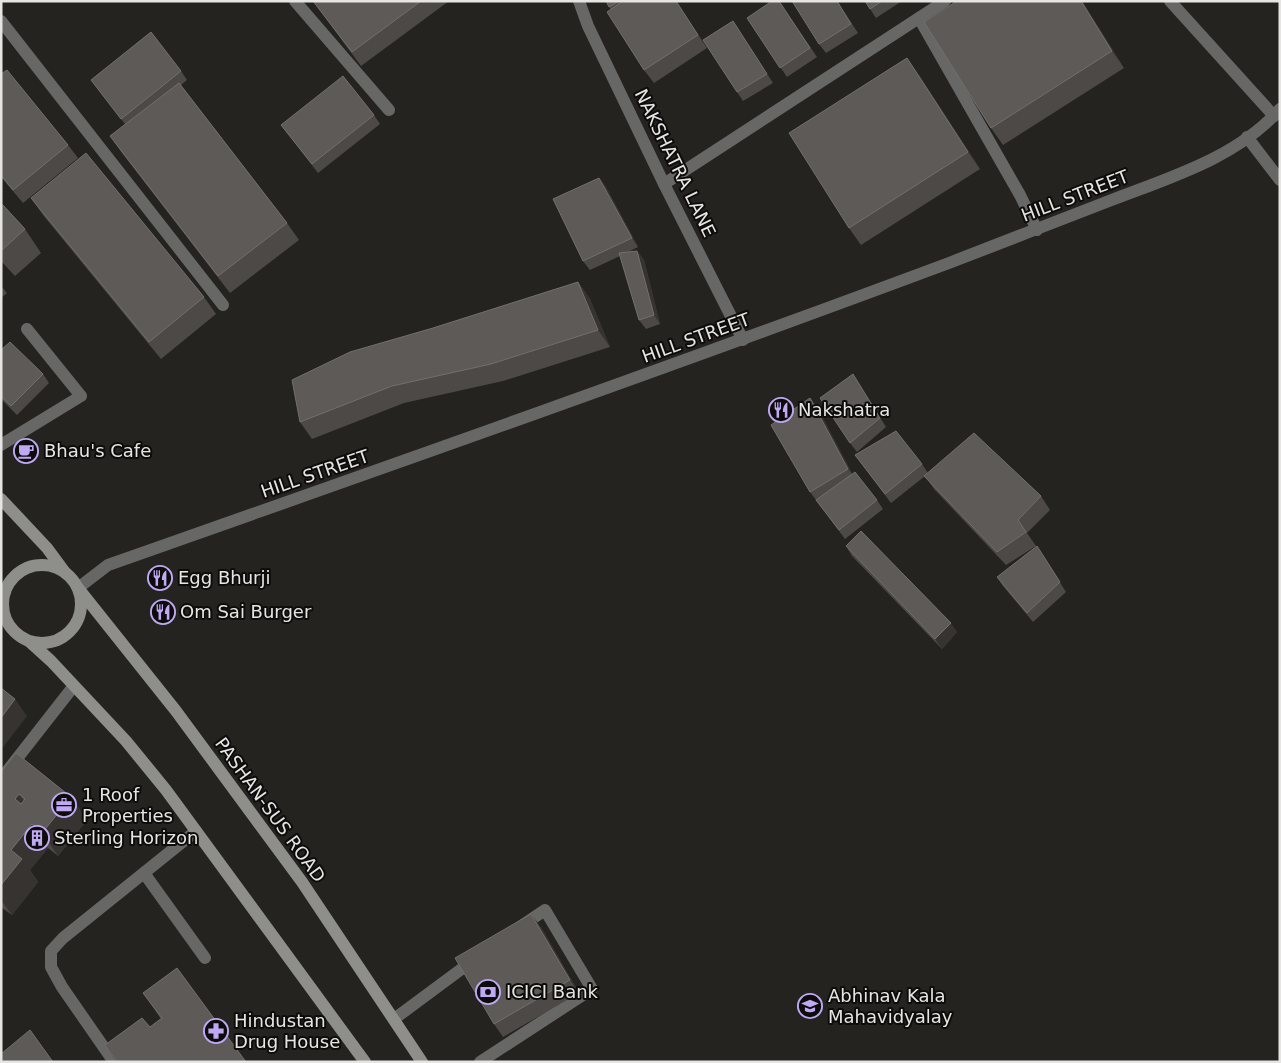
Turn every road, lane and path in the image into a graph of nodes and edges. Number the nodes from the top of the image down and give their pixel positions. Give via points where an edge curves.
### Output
1 (295, 1) edge
2 (579, 1) edge
3 (945, 1) edge
4 (1170, 1) edge
5 (919, 18) junction
6 (1, 21) edge
7 (389, 110) dead end
8 (1277, 112) edge
9 (1247, 137) junction
10 (1280, 180) edge
11 (664, 184) junction
12 (1037, 230) junction
13 (224, 305) dead end
14 (27, 329) dead end
15 (743, 340) junction
16 (1, 445) edge
17 (1, 499) edge
18 (64, 572) junction
19 (78, 588) junction
20 (2, 607) edge
21 (30, 642) junction
22 (73, 687) junction
23 (1, 778) edge
24 (196, 831) junction
25 (144, 873) junction
26 (514, 932) edge
27 (482, 955) edge
28 (205, 958) dead end
29 (394, 1019) junction
30 (114, 1062) edge
31 (365, 1062) edge
32 (422, 1062) edge
33 (480, 1062) edge

1 - 7 street
2 - 11 street, NAKSHATRA LANE
3 - 5 street
4 - 8 street
5 - 11 street
5 - 12 street
6 - 13 street
8 - 9 street, HILL STREET
9 - 10 street
9 - 12 street, HILL STREET via 1236,146 1183,172
11 - 15 street, NAKSHATRA LANE
12 - 15 street, HILL STREET
14 - 16 street via 81,396
15 - 19 street, HILL STREET via 108,565
17 - 18 main road via 47,548
18 - 19 main road
18 - 20 main road via 47,565 30,567 15,576 5,590
19 - 21 main road via 82,606 77,623 65,637 48,644
19 - 29 main road, PASHAN-SUS ROAD via 176,711 302,882
20 - 21 main road via 11,629
21 - 22 main road
22 - 23 street
22 - 24 main road via 126,741
24 - 25 street
24 - 31 main road
25 - 28 street
25 - 30 street via 51,951 52,967 62,988
26 - 33 street via 545,910 592,989
27 - 29 street
29 - 32 main road, PASHAN-SUS ROAD

